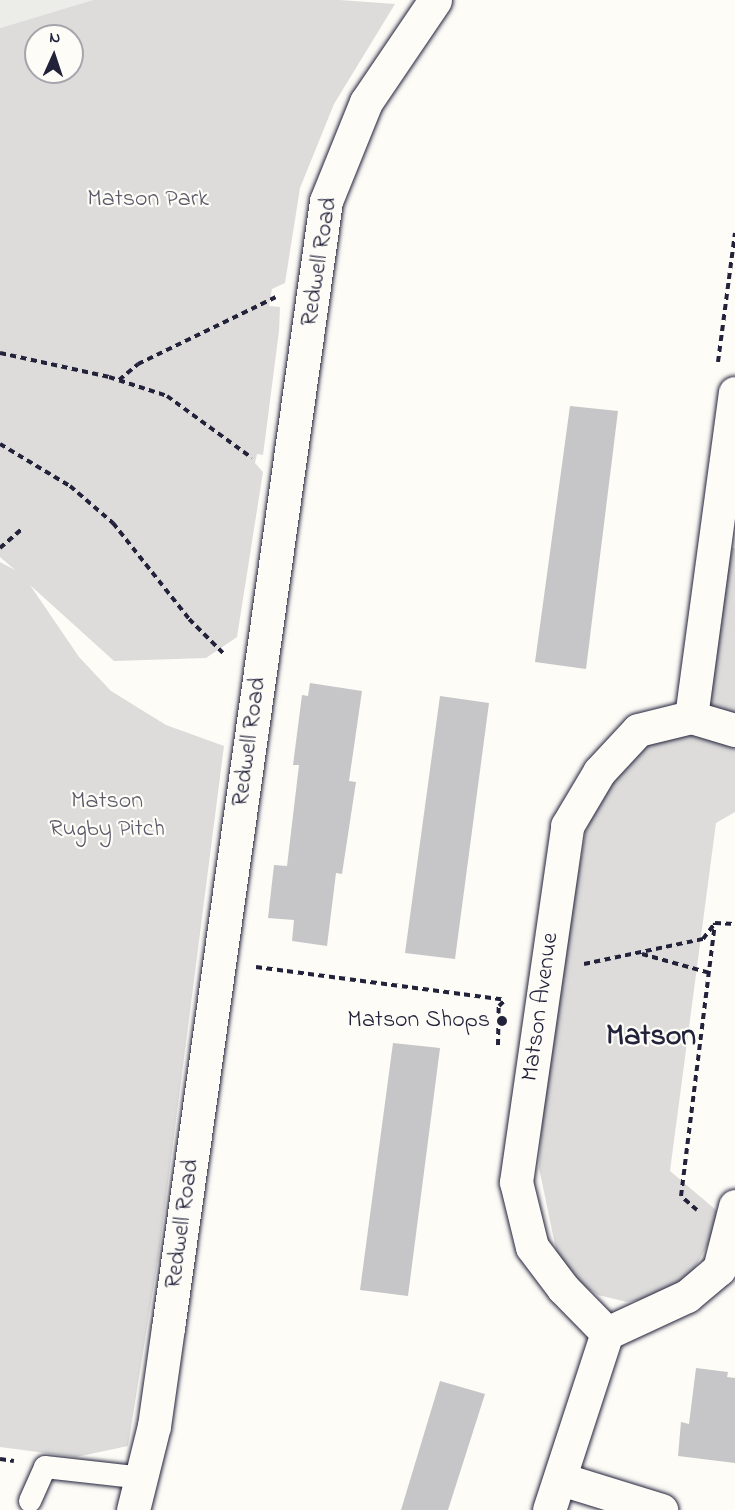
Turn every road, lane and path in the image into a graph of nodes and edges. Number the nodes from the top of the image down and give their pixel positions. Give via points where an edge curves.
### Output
1 (435, 0) edge
2 (315, 284) junction
3 (0, 352) edge
4 (118, 380) junction
5 (735, 393) edge
6 (0, 444) edge
7 (288, 474) junction
8 (21, 530) dead end
9 (725, 546) edge
10 (0, 548) edge
11 (258, 683) junction
12 (691, 717) junction
13 (735, 730) edge
14 (715, 923) junction
15 (735, 924) edge
16 (639, 953) junction
17 (247, 966) dead end
18 (546, 972) junction
19 (710, 973) junction
20 (505, 1000) dead end
21 (735, 1206) edge
22 (728, 1238) junction
23 (607, 1333) junction
24 (143, 1478) junction
25 (561, 1479) junction
26 (30, 1501) dead end
27 (133, 1510) edge
28 (549, 1510) edge
29 (661, 1510) edge

1 - 2 street, Redwell Road via 366,102 326,201
2 - 4 path via 230,317 173,351 138,364
2 - 7 street, Redwell Road
3 - 4 path
4 - 7 path via 167,396 199,416 244,455
5 - 9 street
6 - 11 path via 70,486 113,523 242,676
7 - 11 street, Redwell Road
8 - 10 path
9 - 12 street
11 - 24 street, Redwell Road via 168,1328
12 - 13 street, Matson Avenue
12 - 18 street, Matson Avenue via 638,729 599,772 567,826
14 - 15 path
14 - 16 path via 703,939
14 - 19 path
16 - 18 path
16 - 19 path
17 - 20 path
18 - 23 street, Matson Avenue via 516,1182 532,1247 562,1288
19 - 22 path via 681,1196
21 - 22 street
22 - 23 street via 719,1269 701,1286 663,1310
23 - 25 street
24 - 26 lane via 45,1467
24 - 27 street, Redwell Road
25 - 28 street
25 - 29 street

